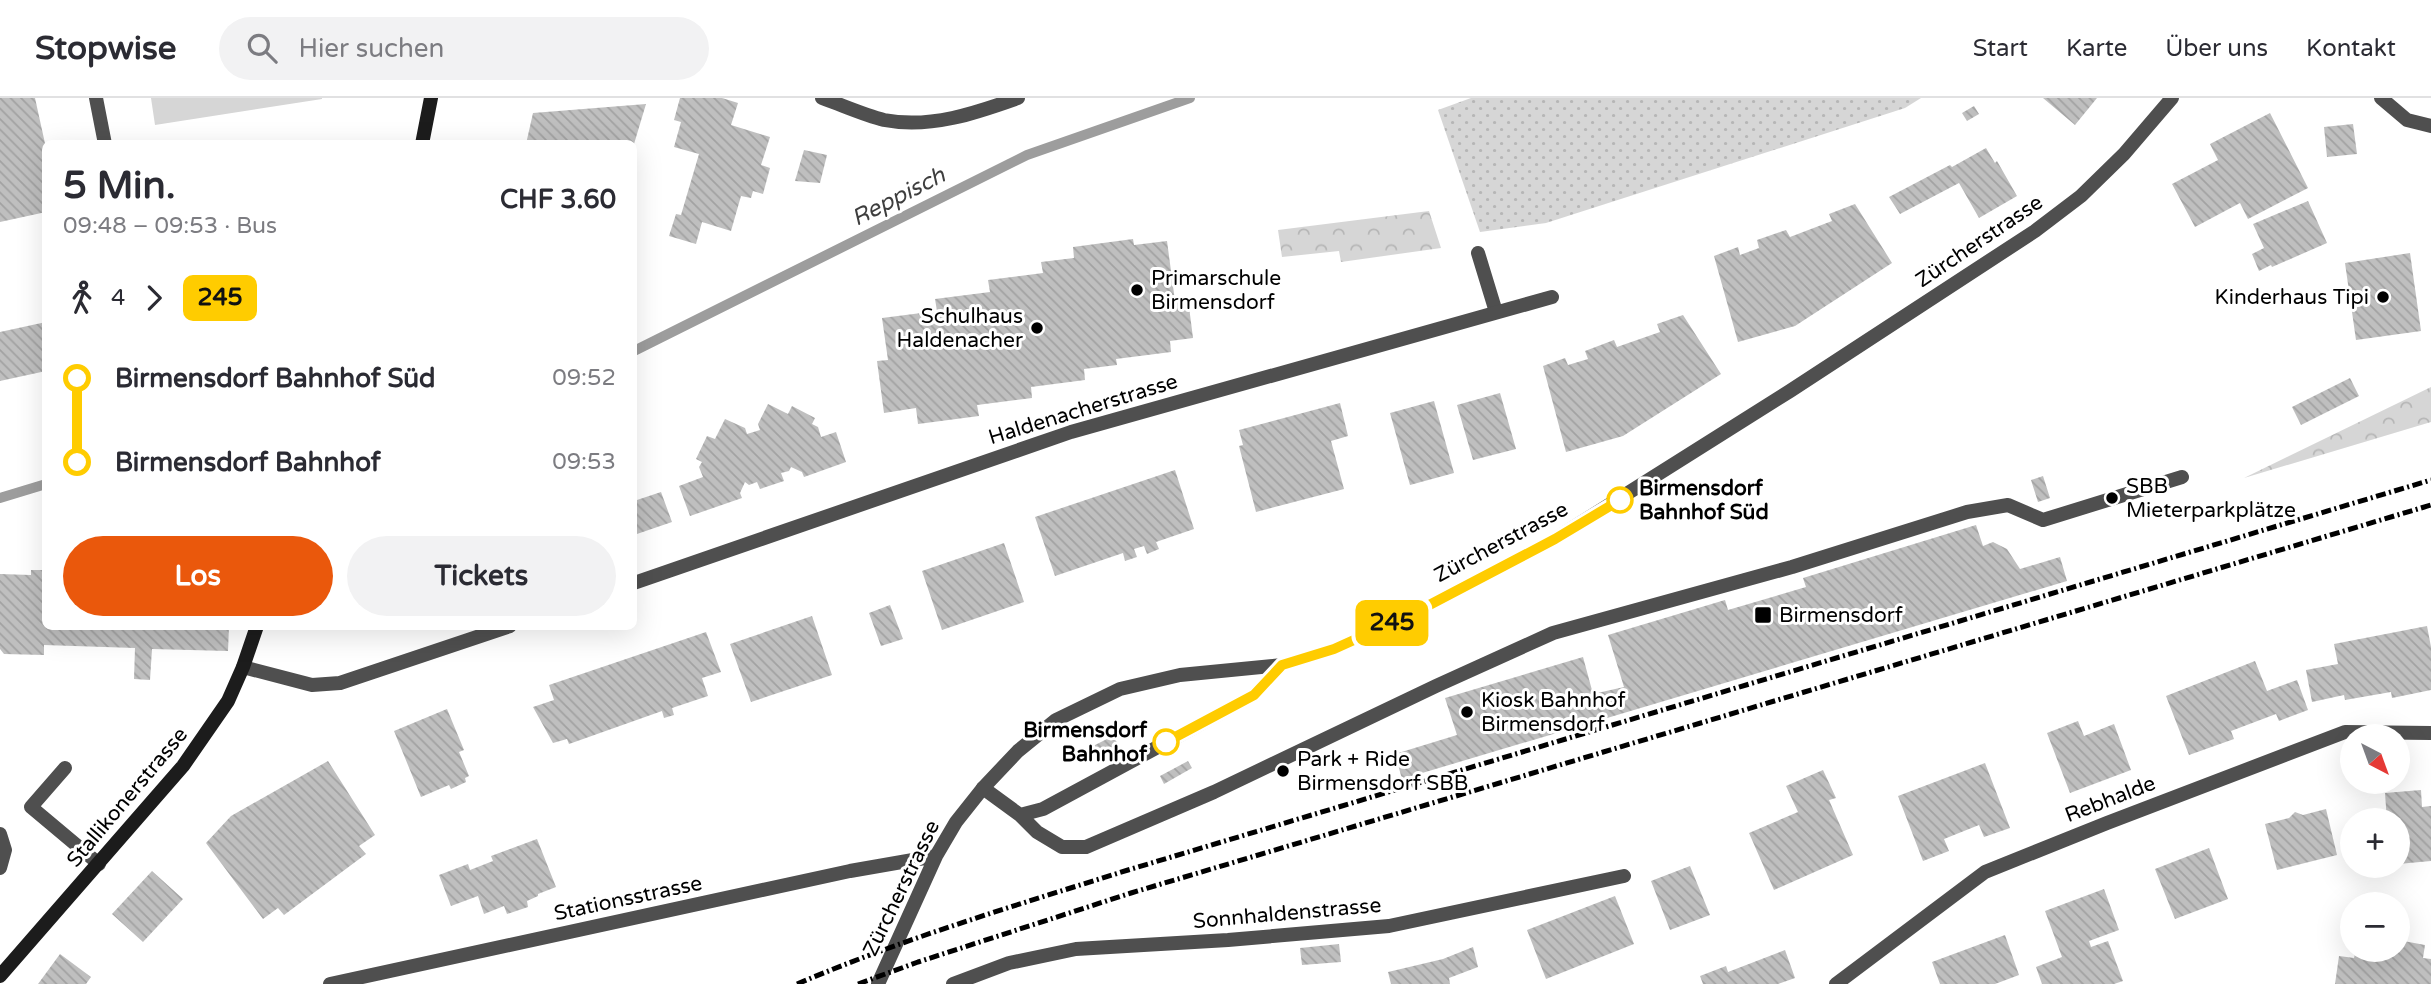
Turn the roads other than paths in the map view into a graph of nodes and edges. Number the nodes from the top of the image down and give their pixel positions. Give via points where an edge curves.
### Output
1 (96, 98) edge
2 (430, 98) edge
3 (1018, 98) edge
4 (2172, 98) edge
5 (2381, 98) edge
6 (825, 99) edge
7 (2431, 126) edge
8 (104, 140) edge
9 (423, 140) edge
10 (1478, 253) dead end
11 (1552, 297) dead end
12 (1496, 312) junction
13 (2182, 477) dead end
14 (637, 582) edge
15 (256, 630) edge
16 (498, 630) edge
17 (1282, 665) junction
18 (243, 667) junction
19 (2431, 733) edge
20 (65, 768) dead end
21 (983, 788) junction
22 (1020, 815) junction
23 (0, 834) edge
24 (936, 856) junction
25 (99, 864) junction
26 (0, 868) edge
27 (1624, 876) dead end
28 (0, 976) edge
29 (330, 984) edge
30 (878, 984) edge
31 (953, 984) edge
32 (1836, 984) edge

1 - 8 street
2 - 9 street
3 - 6 street via 971,115 925,123 885,120
4 - 17 street, Zürcherstrasse via 2124,154 2063,210 1734,427 1555,539 1474,582 1334,649
5 - 7 street via 2407,120
10 - 12 street
11 - 12 street, Haldenacherstrasse
12 - 14 street, Haldenacherstrasse via 1071,432
13 - 22 street via 2043,520 2008,505 1967,512 1792,567 1553,633 1214,792 1086,846 1062,846 1037,832
15 - 18 street, Stallikonerstrasse
16 - 18 street via 340,682 312,685
17 - 21 street, Zürcherstrasse via 1180,675 1120,689 1056,720
17 - 22 street via 1254,695 1043,809
18 - 25 street, Stallikonerstrasse via 228,701 183,766
19 - 32 street, Rebhalde via 2345,732 1985,872
20 - 25 street via 31,807
21 - 22 street
21 - 24 street, Zürcherstrasse
23 - 26 street via 5,850
24 - 29 street, Stationsstrasse
24 - 30 street, Zürcherstrasse
25 - 28 street, Stallikonerstrasse
27 - 31 street, Sonnhaldenstrasse via 1389,926 1076,949 1009,963

